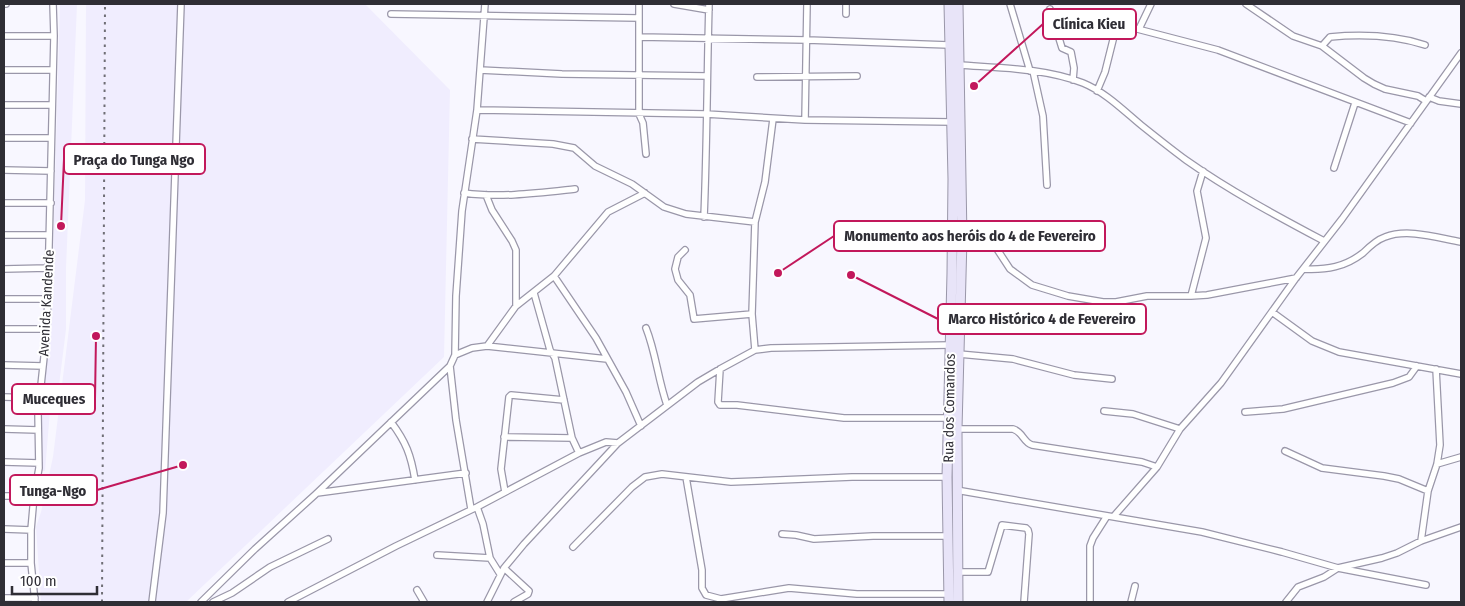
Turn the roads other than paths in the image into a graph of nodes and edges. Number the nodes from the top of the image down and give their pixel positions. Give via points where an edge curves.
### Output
1 (53, 4) edge
2 (181, 4) edge
3 (485, 4) edge
4 (639, 4) edge
5 (674, 4) edge
6 (807, 4) edge
7 (846, 4) edge
8 (949, 4) edge
9 (958, 4) edge
10 (1010, 4) edge
11 (1151, 4) edge
12 (1246, 4) edge
13 (709, 7) edge
14 (1050, 9) dead end
15 (391, 14) dead end
16 (846, 14) dead end
17 (486, 15) junction
18 (639, 18) junction
19 (1139, 29) junction
20 (4, 36) edge
21 (54, 36) junction
22 (639, 36) junction
23 (709, 37) junction
24 (807, 40) junction
25 (949, 45) junction
26 (1425, 45) dead end
27 (1322, 46) junction
28 (1461, 53) edge
29 (959, 65) junction
30 (4, 70) edge
31 (53, 70) junction
32 (480, 70) junction
33 (1031, 71) junction
34 (639, 75) junction
35 (707, 76) junction
36 (857, 76) dead end
37 (757, 77) dead end
38 (805, 77) junction
39 (1073, 80) junction
40 (1097, 91) junction
41 (1428, 99) junction
42 (1355, 103) junction
43 (1461, 104) edge
44 (4, 105) edge
45 (52, 105) junction
46 (477, 110) junction
47 (639, 114) junction
48 (706, 114) junction
49 (773, 119) junction
50 (805, 120) junction
51 (952, 122) junction
52 (1411, 123) junction
53 (4, 138) edge
54 (51, 138) junction
55 (472, 139) junction
56 (646, 154) dead end
57 (1334, 168) dead end
58 (4, 170) edge
59 (51, 171) junction
60 (1203, 171) junction
61 (1046, 185) dead end
62 (574, 189) dead end
63 (464, 193) junction
64 (645, 193) junction
65 (486, 195) junction
66 (4, 203) edge
67 (51, 203) junction
68 (704, 217) junction
69 (754, 222) junction
70 (4, 235) edge
71 (49, 235) junction
72 (962, 238) junction
73 (1324, 241) junction
74 (1461, 242) edge
75 (686, 250) dead end
76 (4, 268) edge
77 (48, 268) junction
78 (1304, 269) junction
79 (554, 276) junction
80 (1296, 278) junction
81 (534, 293) junction
82 (1191, 296) junction
83 (4, 299) edge
84 (48, 299) junction
85 (516, 306) junction
86 (1272, 312) junction
87 (752, 314) junction
88 (646, 328) dead end
89 (4, 329) edge
90 (47, 329) junction
91 (950, 345) junction
92 (487, 346) junction
93 (755, 350) junction
94 (553, 354) junction
95 (959, 354) junction
96 (455, 355) junction
97 (607, 359) junction
98 (4, 365) edge
99 (43, 366) junction
100 (450, 366) junction
101 (1417, 366) junction
102 (720, 369) junction
103 (1436, 369) junction
104 (1461, 374) edge
105 (1112, 379) dead end
106 (4, 397) edge
107 (40, 398) junction
108 (564, 400) junction
109 (667, 405) junction
110 (1104, 411) dead end
111 (1245, 412) dead end
112 (948, 418) junction
113 (391, 422) junction
114 (641, 426) junction
115 (957, 429) junction
116 (1180, 429) junction
117 (4, 430) edge
118 (38, 430) junction
119 (504, 437) junction
120 (572, 438) junction
121 (618, 443) junction
122 (1285, 451) dead end
123 (579, 453) junction
124 (1461, 458) edge
125 (4, 462) edge
126 (39, 463) junction
127 (1437, 464) junction
128 (1157, 467) junction
129 (466, 473) junction
130 (947, 476) junction
131 (686, 477) junction
132 (415, 480) junction
133 (956, 490) junction
134 (1428, 491) junction
135 (505, 492) junction
136 (317, 494) junction
137 (4, 496) edge
138 (34, 496) junction
139 (474, 508) junction
140 (1106, 516) junction
141 (1114, 516) junction
142 (1461, 527) edge
143 (4, 529) edge
144 (31, 530) junction
145 (782, 534) dead end
146 (948, 536) junction
147 (328, 539) dead end
148 (1420, 541) junction
149 (573, 547) dead end
150 (437, 555) dead end
151 (490, 558) junction
152 (4, 563) edge
153 (32, 563) junction
154 (1338, 568) junction
155 (502, 571) junction
156 (958, 572) junction
157 (1426, 585) dead end
158 (1134, 586) dead end
159 (417, 590) dead end
160 (4, 598) edge
161 (949, 598) edge
162 (35, 600) edge
163 (152, 602) edge
164 (201, 602) edge
165 (213, 602) edge
166 (288, 602) edge
167 (424, 602) edge
168 (487, 602) edge
169 (514, 602) edge
170 (958, 602) edge
171 (1024, 602) edge
172 (1090, 602) edge
173 (1131, 602) edge
174 (1286, 602) edge

1 - 21 street, Avenida Kandende
2 - 163 street via 163,513
3 - 17 street
4 - 18 street
5 - 13 street
6 - 24 street
7 - 16 street
8 - 25 main road, Rua dos Comandos
9 - 29 main road, Rua dos Comandos
10 - 33 street
11 - 19 street
12 - 27 street via 1294,36
13 - 23 street
14 - 39 street via 1062,48 1071,52
15 - 17 street
17 - 18 street
17 - 32 street
18 - 22 street
19 - 40 street via 1122,25 1116,28
19 - 42 street via 1218,50
20 - 21 street
21 - 31 street, Avenida Kandende
22 - 23 street
22 - 34 street
23 - 24 street
23 - 35 street
24 - 25 street
24 - 38 street
25 - 51 main road, Rua dos Comandos
26 - 27 street via 1386,36 1360,35 1330,37
27 - 41 street via 1374,84
28 - 41 street
29 - 33 street
29 - 72 main road, Rua dos Comandos
30 - 31 street
31 - 45 street, Avenida Kandende
32 - 34 street
32 - 46 street
33 - 39 street
33 - 61 street via 1043,116
34 - 35 street
34 - 47 street
35 - 48 street
36 - 38 street
37 - 38 street
38 - 50 street
39 - 40 street
40 - 60 street
41 - 43 street
41 - 52 street
42 - 52 street
42 - 57 street
44 - 45 street
45 - 54 street, Avenida Kandende
46 - 47 street
46 - 55 street
47 - 48 street
47 - 56 street
48 - 49 street
48 - 68 street
49 - 50 street
49 - 69 street via 765,182
50 - 51 street
51 - 91 main road, Rua dos Comandos
52 - 73 street
53 - 54 street
54 - 59 street, Avenida Kandende
55 - 63 street
55 - 64 street via 574,148 595,166
58 - 59 street
59 - 67 street, Avenida Kandende
60 - 73 street
60 - 82 street via 1198,191 1206,238
62 - 65 street
63 - 65 street
63 - 96 street
64 - 68 street via 664,207
64 - 79 street via 608,212
65 - 85 street via 516,250
66 - 67 street
67 - 71 street, Avenida Kandende
68 - 69 street
69 - 87 street
70 - 71 street
71 - 77 street, Avenida Kandende
72 - 82 street via 993,244 1019,277 1068,296 1116,302 1147,296
72 - 95 main road, Rua dos Comandos
73 - 78 street
74 - 78 street via 1414,234 1391,235 1344,265
75 - 87 street via 678,257 675,269 678,280 690,295 694,319
76 - 77 street
77 - 84 street, Avenida Kandende
78 - 80 street
79 - 81 street
79 - 97 street
80 - 82 street
80 - 86 street
81 - 85 street
81 - 94 street
83 - 84 street
84 - 90 street, Avenida Kandende
85 - 92 street
86 - 101 street via 1327,348
86 - 116 street via 1221,383
87 - 93 street
88 - 109 street
89 - 90 street
90 - 99 street, Avenida Kandende
91 - 93 street
91 - 112 main road, Rua dos Comandos
92 - 94 street
92 - 96 street
93 - 102 street
94 - 97 street
94 - 108 street
95 - 105 street via 1013,359 1065,373
95 - 115 main road, Rua dos Comandos
96 - 100 street
97 - 114 street
98 - 99 street
99 - 107 street, Avenida Kandende
100 - 113 street
100 - 129 street
101 - 103 street
101 - 111 street via 1409,377 1393,383 1283,409
102 - 109 street
102 - 112 street via 720,404 844,418
103 - 104 street
103 - 127 street via 1440,439
106 - 107 street
107 - 118 street, Avenida Kandende
108 - 119 street via 510,395
108 - 120 street
109 - 114 street
110 - 116 street via 1133,414
112 - 130 main road, Rua dos Comandos
113 - 132 street via 409,452
113 - 136 street
114 - 121 street
115 - 128 street via 1016,430 1032,445
115 - 133 main road, Rua dos Comandos
116 - 128 street
117 - 118 street
118 - 126 street, Avenida Kandende
119 - 120 street
119 - 135 street via 501,473
120 - 123 street
121 - 123 street via 606,442
121 - 155 street
122 - 134 street via 1322,468 1399,479
123 - 135 street
124 - 127 street
125 - 126 street
126 - 138 street, Avenida Kandende
127 - 134 street
128 - 141 street
129 - 132 street
129 - 139 street
130 - 131 street via 730,482
130 - 146 main road, Rua dos Comandos
131 - 149 street via 662,474 645,477
131 - 161 street via 702,570 702,588 706,595 721,599 789,588
132 - 136 street
133 - 140 street
133 - 156 main road, Rua dos Comandos
134 - 148 street
135 - 139 street
136 - 164 street
137 - 138 street
138 - 144 street, Avenida Kandende
139 - 151 street via 484,524
139 - 166 street
140 - 141 street
140 - 172 street via 1090,546
141 - 154 street via 1202,532
142 - 148 street
143 - 144 street
144 - 153 street, Avenida Kandende
145 - 146 street via 814,539
146 - 161 main road, Rua dos Comandos
147 - 165 street via 270,567
148 - 154 street via 1382,558
150 - 151 street
151 - 155 street
152 - 153 street
153 - 162 street, Avenida Kandende
154 - 157 street
154 - 174 street via 1298,587
155 - 168 street
155 - 169 street via 529,591
156 - 170 main road, Rua dos Comandos
156 - 171 street via 988,572 1002,526 1026,528 1029,534
158 - 173 street
159 - 167 street
160 - 162 street

